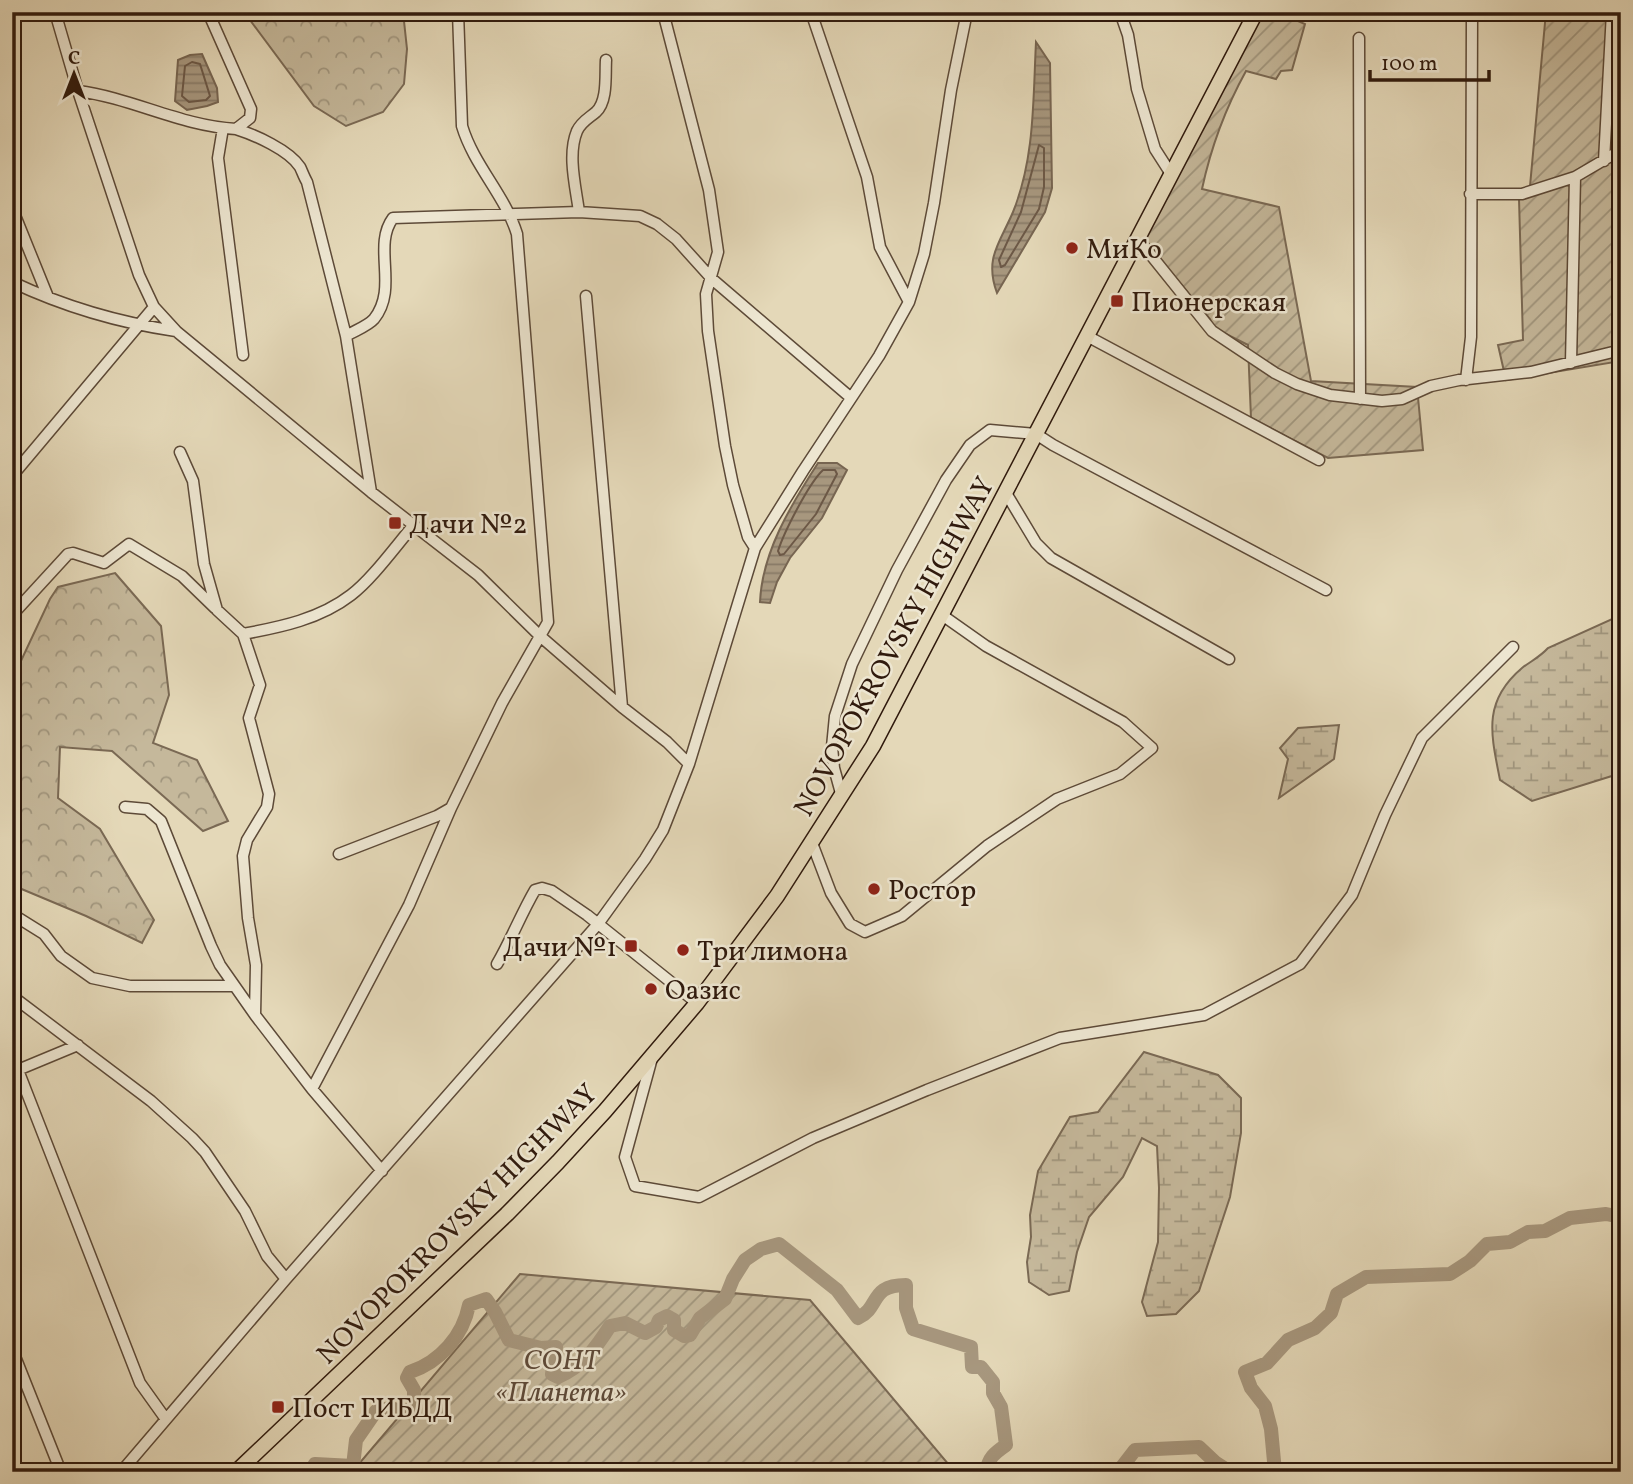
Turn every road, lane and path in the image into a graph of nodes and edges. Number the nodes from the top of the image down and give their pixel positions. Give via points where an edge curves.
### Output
1 (55, 12) edge
2 (208, 12) edge
3 (458, 12) edge
4 (663, 12) edge
5 (811, 12) edge
6 (967, 12) edge
7 (1120, 12) edge
8 (1256, 12) edge
9 (1472, 12) edge
10 (1612, 12) edge
11 (1359, 38) dead end
12 (606, 60) dead end
13 (78, 91) junction
14 (223, 128) junction
15 (236, 129) junction
16 (1621, 150) edge
17 (1604, 161) junction
18 (1171, 174) junction
19 (1576, 177) junction
20 (1470, 194) junction
21 (12, 208) edge
22 (579, 212) junction
23 (511, 215) junction
24 (1138, 239) junction
25 (712, 279) junction
26 (12, 282) edge
27 (586, 296) dead end
28 (48, 297) junction
29 (909, 302) junction
30 (154, 307) junction
31 (139, 326) junction
32 (176, 331) junction
33 (1087, 336) junction
34 (346, 337) junction
35 (1621, 350) edge
36 (243, 355) dead end
37 (1571, 363) junction
38 (1466, 380) junction
39 (850, 397) junction
40 (1360, 399) junction
41 (1037, 434) junction
42 (180, 452) dead end
43 (12, 457) edge
44 (1319, 460) dead end
45 (14, 474) edge
46 (370, 492) junction
47 (1006, 493) junction
48 (413, 526) junction
49 (755, 548) junction
50 (1326, 590) dead end
51 (217, 610) junction
52 (12, 615) edge
53 (942, 615) junction
54 (243, 634) junction
55 (540, 636) junction
56 (1513, 647) dead end
57 (1229, 659) dead end
58 (622, 707) junction
59 (689, 764) junction
60 (842, 797) junction
61 (125, 807) dead end
62 (451, 807) junction
63 (812, 843) junction
64 (339, 854) dead end
65 (12, 914) edge
66 (598, 924) junction
67 (497, 964) dead end
68 (234, 986) junction
69 (12, 996) edge
70 (697, 1003) junction
71 (256, 1015) junction
72 (78, 1045) junction
73 (653, 1055) junction
74 (15, 1071) edge
75 (312, 1089) junction
76 (382, 1171) junction
77 (286, 1279) junction
78 (12, 1349) edge
79 (165, 1418) junction
80 (61, 1472) edge
81 (121, 1472) edge
82 (236, 1472) edge

1 - 13 street
2 - 15 street via 251,109 250,118
3 - 23 street via 462,126 482,170
4 - 25 street via 709,190 718,252
5 - 29 street via 867,177 880,247
6 - 29 street via 924,254
7 - 18 street via 1155,149
8 - 18 main road, NOVOPOKROVSKY HIGHWAY
9 - 20 street
10 - 17 street
11 - 40 street
12 - 22 street via 603,102 577,129 573,146
13 - 14 street
13 - 30 street via 139,275
14 - 15 street
14 - 36 street via 218,158
15 - 34 street via 255,135 299,164
16 - 17 street
17 - 19 street
18 - 24 main road, NOVOPOKROVSKY HIGHWAY
19 - 20 street via 1522,194
19 - 37 street
20 - 38 street via 1471,337
21 - 28 street
22 - 23 street
22 - 25 street via 640,216 657,224
23 - 34 street via 393,219 384,248 385,296 373,320
23 - 55 street via 517,234 549,611
24 - 33 main road, NOVOPOKROVSKY HIGHWAY
24 - 40 street via 1224,341 1297,384 1330,396
25 - 39 street
25 - 49 street via 706,294 708,331 724,446 741,517
26 - 28 street
27 - 58 street
28 - 31 street
29 - 39 street
30 - 31 street
30 - 32 street
31 - 32 street
31 - 45 street
32 - 46 street
33 - 41 main road, NOVOPOKROVSKY HIGHWAY
33 - 44 street
34 - 46 street
35 - 37 street
37 - 38 street
38 - 40 street via 1431,386 1402,399
39 - 49 street
41 - 47 main road, NOVOPOKROVSKY HIGHWAY
41 - 50 street
41 - 60 street via 990,430 970,445 897,570 852,664 835,716 832,747
42 - 51 street via 194,481 204,564
43 - 45 street
46 - 48 street
47 - 53 main road, NOVOPOKROVSKY HIGHWAY
47 - 57 street via 1051,558
48 - 54 street via 352,595 295,623
48 - 55 street via 496,590
49 - 59 street
51 - 52 street via 182,576 129,544 104,564 68,554
51 - 54 street
53 - 60 main road, NOVOPOKROVSKY HIGHWAY
53 - 63 street via 986,646 1123,722 1152,748 1119,774 1057,799 987,846 902,916 865,932 850,924 831,893
54 - 71 street via 260,685 249,718 270,794 243,856 256,965
55 - 58 street
55 - 62 street
56 - 73 street via 1422,738 1352,895 1300,964 1204,1015 1060,1038 813,1138 699,1197 635,1186 625,1157
58 - 59 street
59 - 66 street via 663,830
60 - 63 main road, NOVOPOKROVSKY HIGHWAY
61 - 68 street via 147,809 161,821 211,946
62 - 64 street
62 - 75 street via 409,905
63 - 70 main road, NOVOPOKROVSKY HIGHWAY
65 - 68 street via 44,934 61,956 92,978 130,986
66 - 67 street via 552,891 535,890
66 - 70 street
66 - 76 street
68 - 71 street
69 - 72 street
70 - 73 main road, NOVOPOKROVSKY HIGHWAY
71 - 75 street
72 - 74 street
72 - 77 street via 151,1101 205,1152 245,1211 267,1256
73 - 82 main road, NOVOPOKROVSKY HIGHWAY via 527,1195
74 - 79 street via 140,1383
75 - 76 street
76 - 77 street
77 - 79 street
78 - 80 street
79 - 81 street

